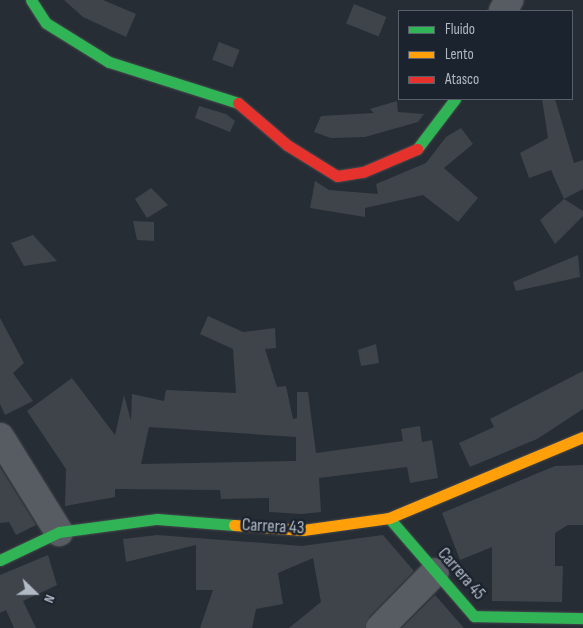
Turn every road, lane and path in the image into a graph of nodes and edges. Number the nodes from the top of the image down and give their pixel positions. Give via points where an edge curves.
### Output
1 (30, 0) edge
2 (454, 100) edge
3 (0, 437) edge
4 (577, 444) edge
5 (389, 518) junction
6 (59, 532) junction
7 (0, 560) edge
8 (435, 572) junction
9 (583, 618) edge
10 (380, 628) edge

1 - 2 street via 46,23 109,62 234,100 287,145 336,176 363,172 416,151
3 - 6 street
4 - 5 street, Carrera 43
5 - 6 street, Carrera 43 via 303,530 157,519
5 - 8 street, Carrera 45
6 - 7 street, Carrera 43
8 - 9 street, Carrera 45 via 474,616
8 - 10 street

